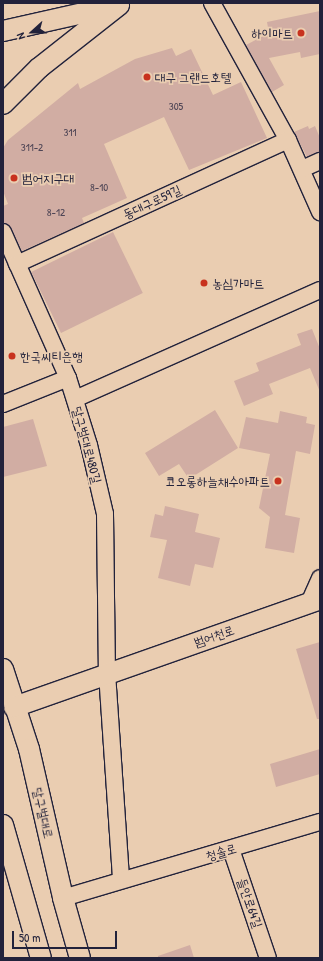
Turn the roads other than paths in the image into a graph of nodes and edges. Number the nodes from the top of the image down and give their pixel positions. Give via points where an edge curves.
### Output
1 (212, 3) edge
2 (123, 4) edge
3 (3, 30) edge
4 (3, 104) edge
5 (288, 140) junction
6 (320, 161) edge
7 (302, 169) junction
8 (320, 212) edge
9 (3, 232) edge
10 (17, 264) junction
11 (320, 290) edge
12 (68, 378) junction
13 (75, 399) junction
14 (3, 404) edge
15 (320, 578) edge
16 (315, 601) edge
17 (3, 669) edge
18 (107, 673) junction
19 (8, 709) edge
20 (320, 822) edge
21 (3, 825) edge
22 (231, 849) junction
23 (121, 880) junction
24 (63, 898) junction
25 (42, 958) edge
26 (80, 958) edge
27 (268, 958) edge

1 - 5 street
2 - 3 main road
2 - 4 main road via 39,68
5 - 7 street
5 - 10 street, 동대구로59길
6 - 7 street
7 - 8 street
9 - 10 street, 달구벌대로480길
10 - 12 street, 달구벌대로480길
11 - 13 street
12 - 13 street, 달구벌대로480길
12 - 14 street
13 - 18 street, 달구벌대로480길 via 90,445 105,514
15 - 16 street
16 - 18 main road, 범어천로
17 - 19 main road, 달구벌대로
18 - 19 main road, 범어천로
18 - 23 street
19 - 24 main road, 달구벌대로 via 29,748
20 - 22 street, 청솔로
21 - 25 main road
22 - 23 street, 청솔로
22 - 27 street, 들안로64길
23 - 24 street, 청솔로
24 - 26 main road, 달구벌대로

